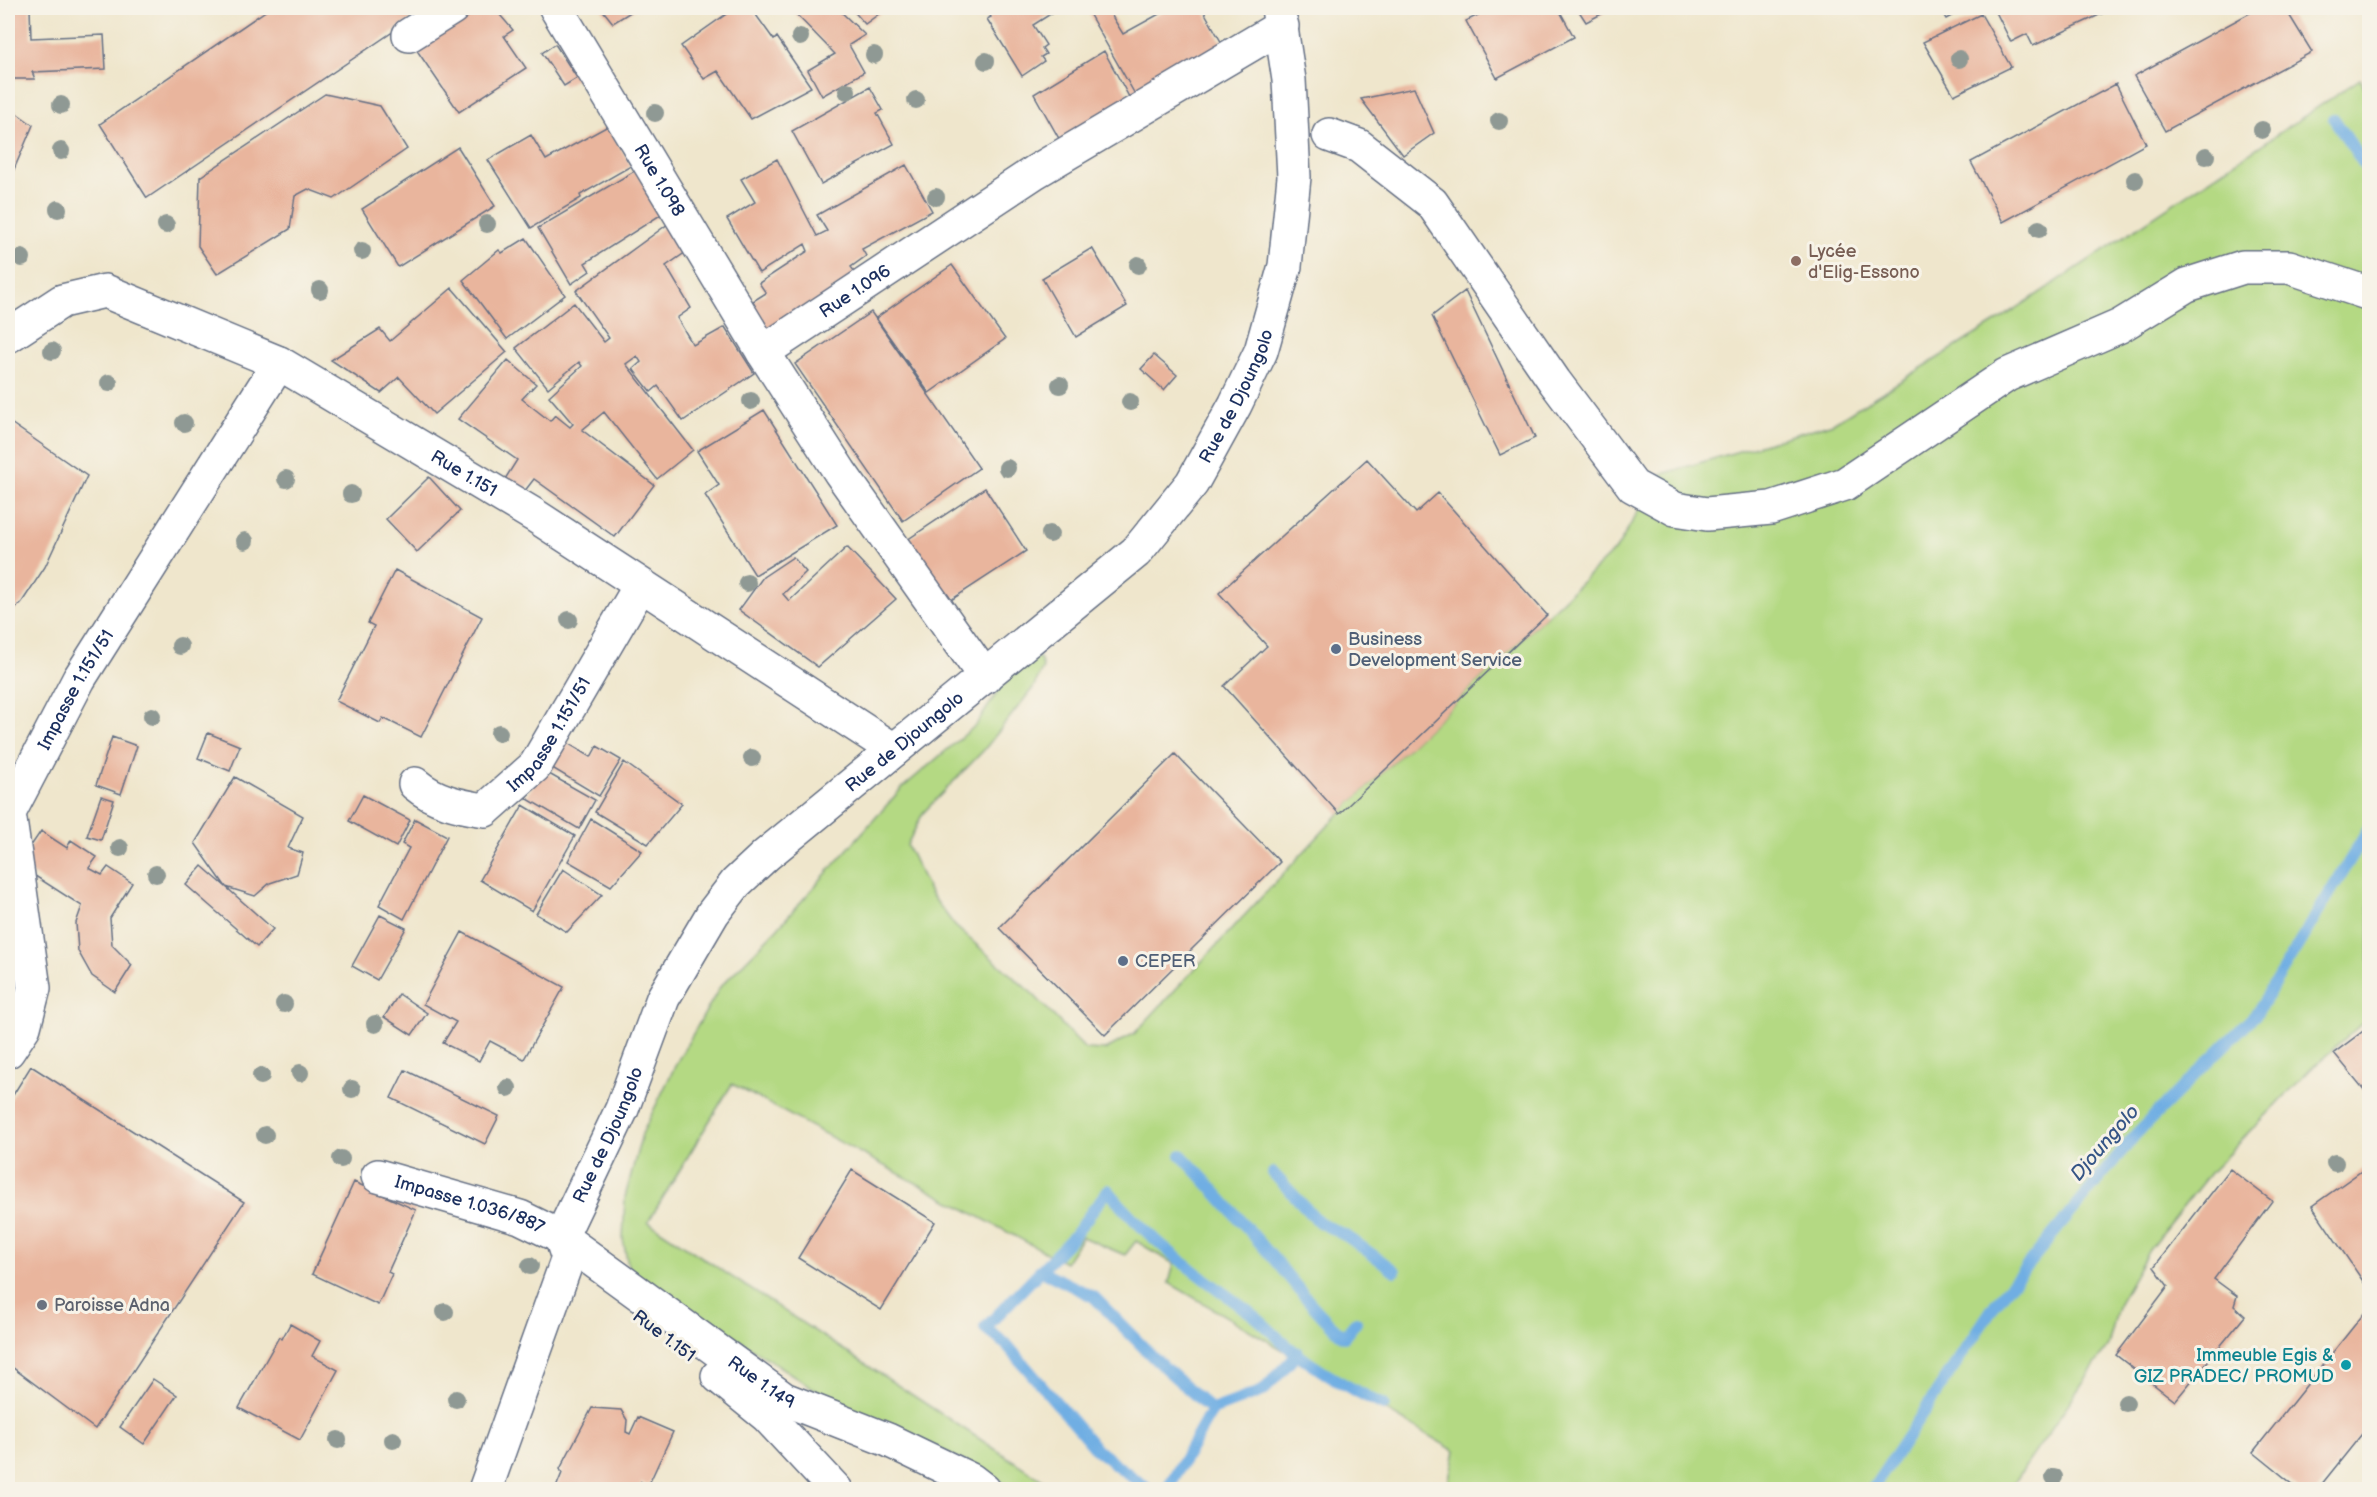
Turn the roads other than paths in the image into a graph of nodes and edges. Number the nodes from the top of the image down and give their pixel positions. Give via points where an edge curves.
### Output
1 (452, 8) edge
2 (556, 8) edge
3 (1280, 17) edge
4 (409, 35) dead end
5 (1329, 135) dead end
6 (2370, 294) edge
7 (10, 335) dead end
8 (763, 352) junction
9 (279, 363) junction
10 (640, 586) junction
11 (985, 677) junction
12 (894, 750) junction
13 (415, 784) dead end
14 (8, 1050) edge
15 (378, 1176) dead end
16 (564, 1248) junction
17 (485, 1490) edge
18 (836, 1490) edge
19 (984, 1490) edge

1 - 4 street
2 - 8 street, Rue 1.098
3 - 8 street, Rue 1.096 via 1035,172
3 - 11 street, Rue de Djoungolo via 1289,80 1294,177 1285,266 1261,351 1192,483 1136,552
5 - 6 street via 1359,146 1432,203 1555,382 1633,486 1675,509 1707,514 1771,508 1845,484 2007,375 2120,326 2187,285 2243,267 2289,267
7 - 9 street, Rue 1.151 via 62,301 105,291
8 - 11 street via 840,472
9 - 10 street, Rue 1.151 via 534,515
9 - 14 street, Impasse 1.151/51 via 79,679 9,813 34,988 24,1027
10 - 12 street, Rue 1.151
10 - 13 street, Impasse 1.151/51 via 535,766 485,810 459,806 427,794
11 - 12 street, Rue de Djoungolo
12 - 16 street, Rue de Djoungolo via 751,869 713,913 663,998
15 - 16 street, Impasse 1.036/887 via 520,1217
16 - 17 street, Rue de Djoungolo
16 - 18 street, Rue 1.151 via 640,1321 767,1416
16 - 19 street, Rue 1.149 via 784,1399 888,1440

